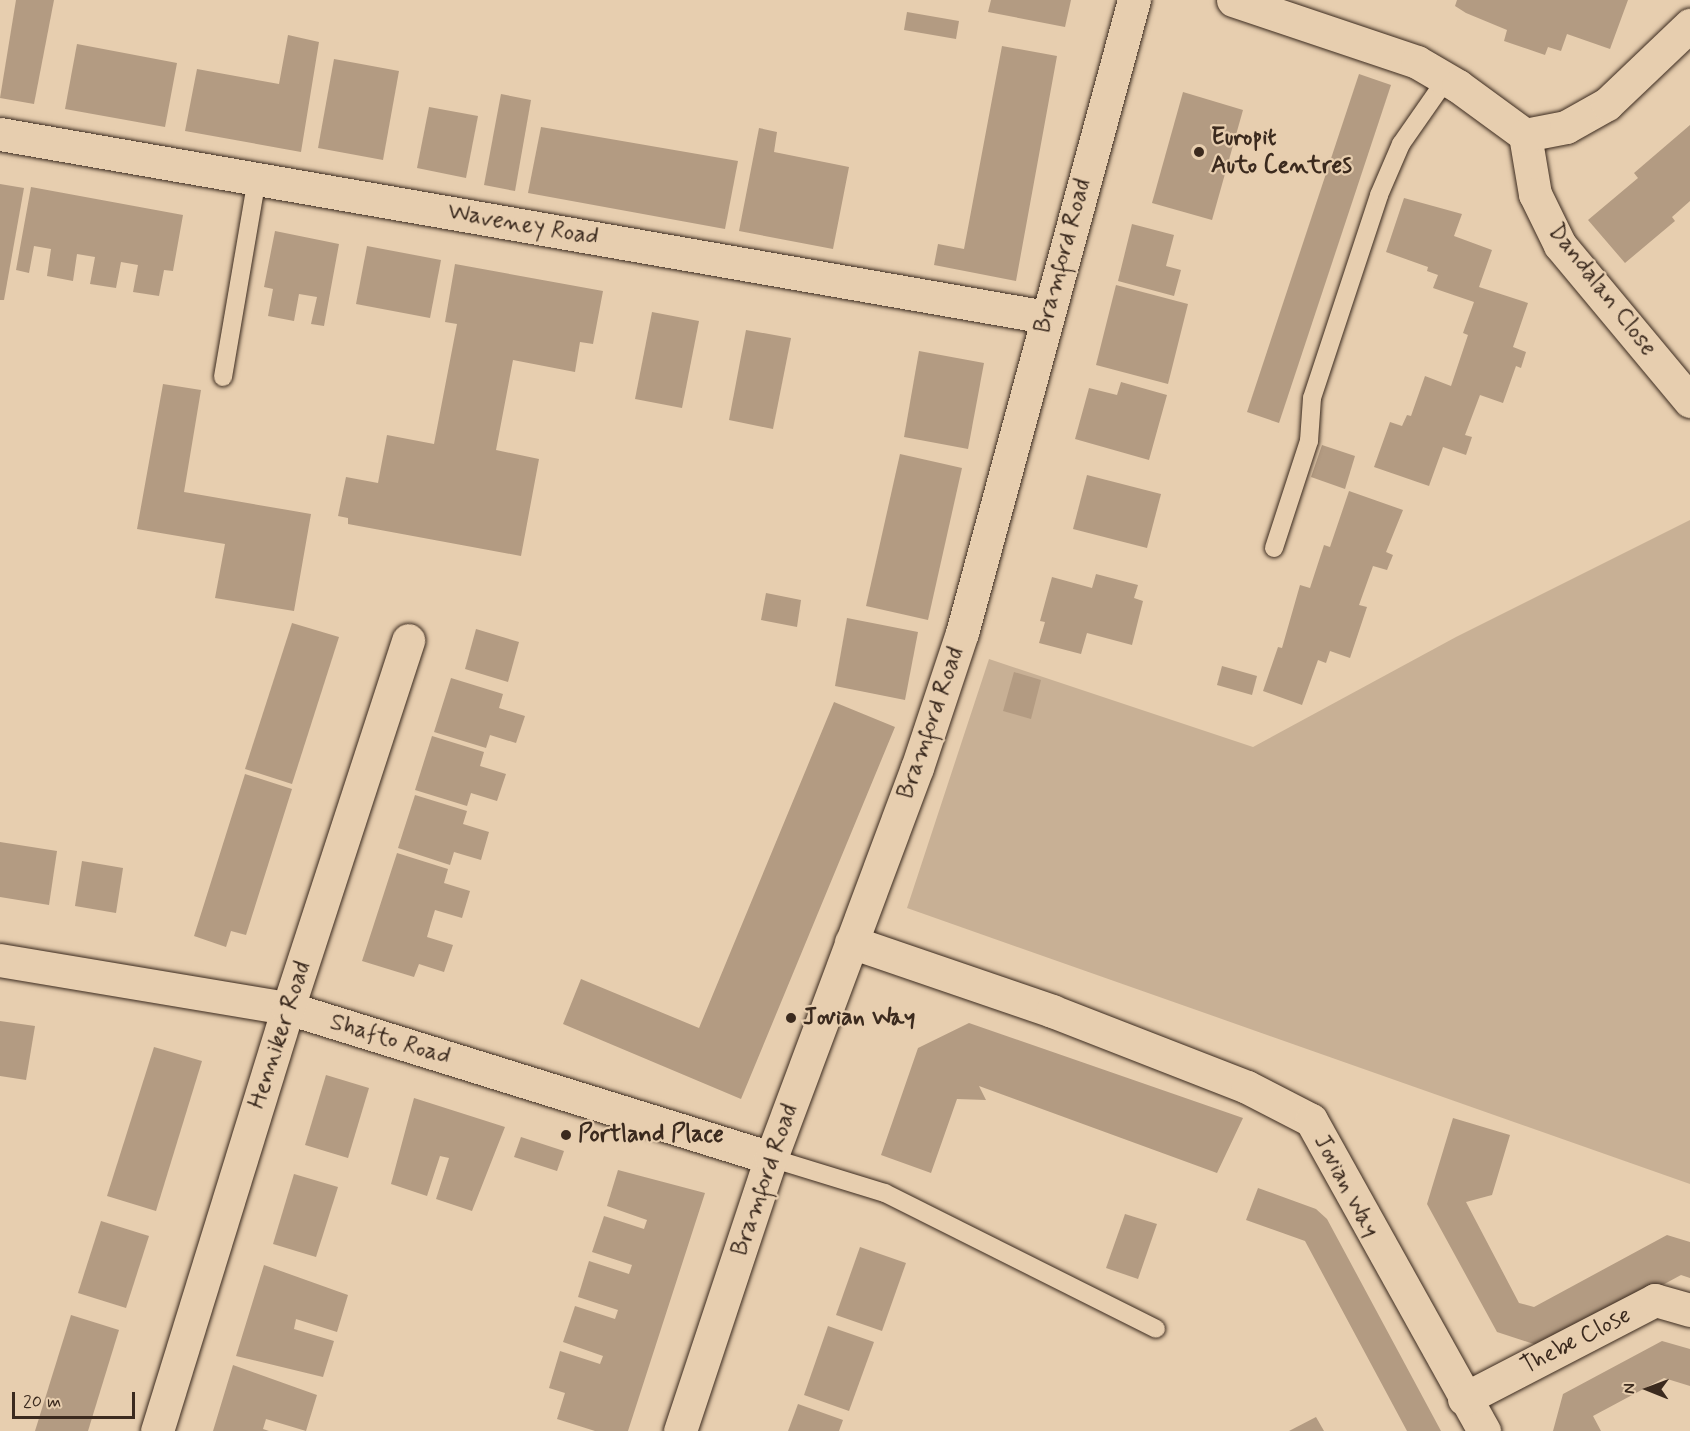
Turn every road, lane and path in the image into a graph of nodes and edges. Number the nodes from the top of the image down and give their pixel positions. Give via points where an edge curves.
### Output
1 (1134, 0) edge
2 (1233, 0) edge
3 (1690, 25) edge
4 (1447, 78) junction
5 (0, 134) edge
6 (1525, 135) junction
7 (257, 179) junction
8 (1046, 317) junction
9 (223, 377) dead end
10 (1690, 401) edge
11 (1274, 548) dead end
12 (408, 640) dead end
13 (851, 942) junction
14 (0, 960) edge
15 (288, 1008) junction
16 (771, 1158) junction
17 (1690, 1310) edge
18 (1156, 1329) dead end
19 (1464, 1399) junction
20 (157, 1431) edge
21 (680, 1431) edge
22 (1484, 1431) edge

1 - 8 street, Bramford Road
2 - 4 street via 1391,52
3 - 6 street via 1607,105 1566,127
4 - 6 street
4 - 11 lane via 1401,144 1379,195 1312,398 1309,441
5 - 7 street, Waveney Road
6 - 10 street, Dandalan Close via 1535,194 1560,245
7 - 8 street, Waveney Road
7 - 9 lane
8 - 13 street, Bramford Road via 962,633 917,768
12 - 15 street, Henniker Road
13 - 16 street, Bramford Road
13 - 19 street, Jovian Way via 1074,1020 1247,1087 1311,1120
14 - 15 street, Shafto Road
15 - 16 street, Shafto Road
15 - 20 street, Henniker Road
16 - 18 lane via 885,1193
16 - 21 street, Bramford Road
17 - 19 street, Thebe Close via 1655,1300
19 - 22 street, Jovian Way

